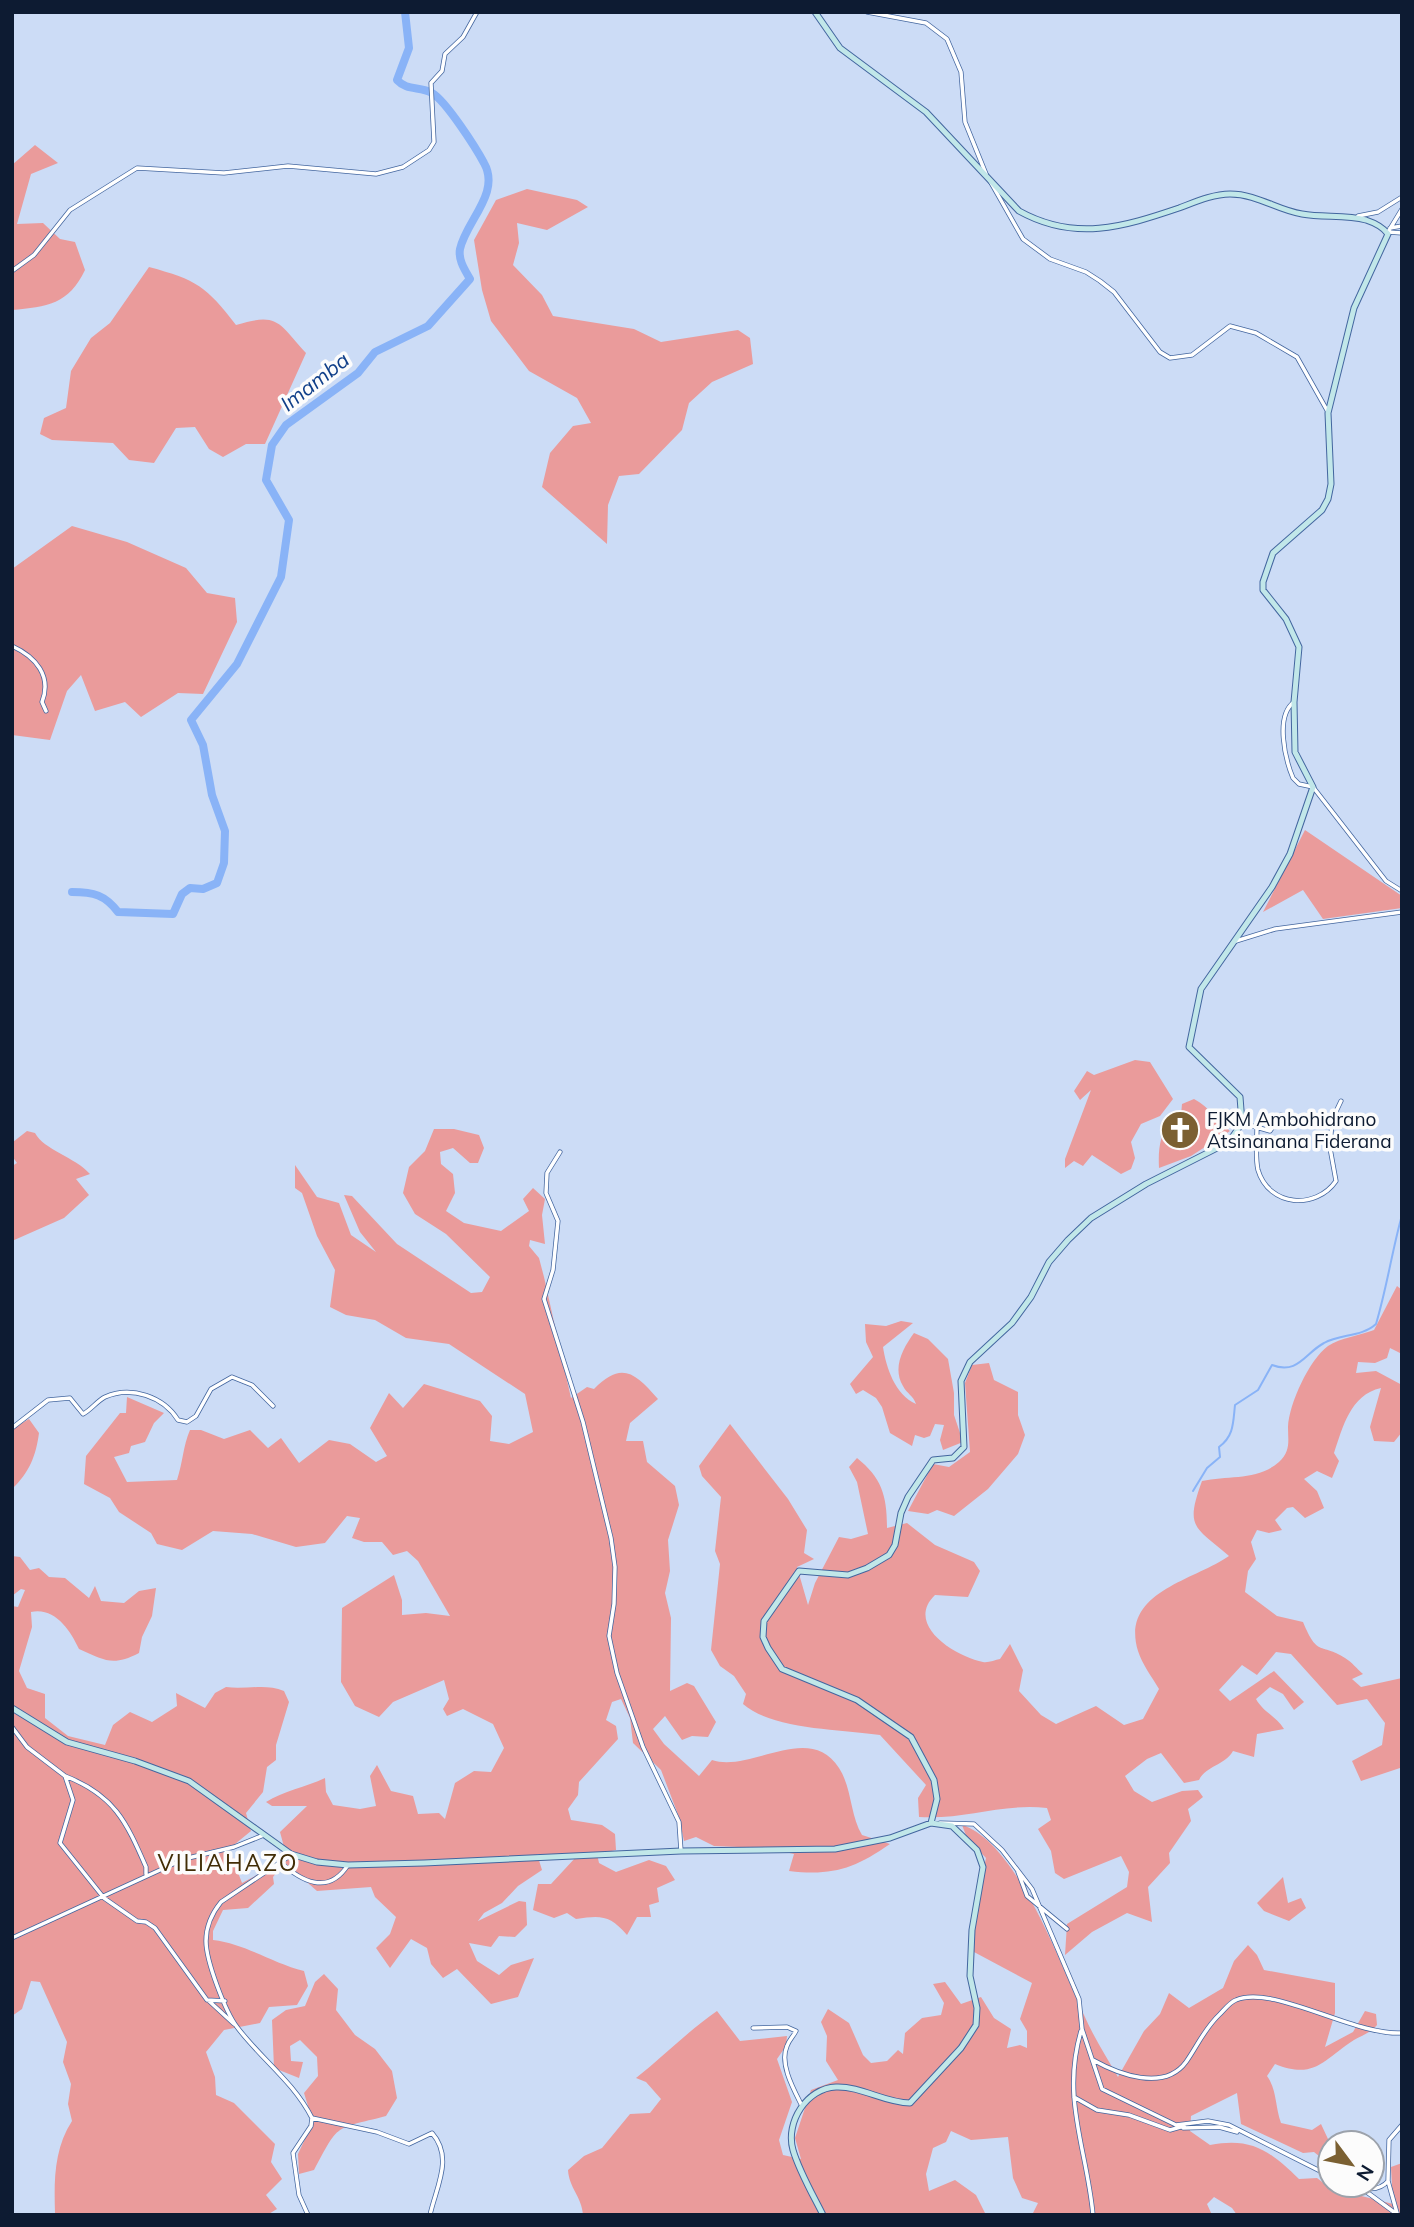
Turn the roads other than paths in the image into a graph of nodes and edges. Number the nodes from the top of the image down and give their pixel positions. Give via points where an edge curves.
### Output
1 (477, 12) edge
2 (815, 12) edge
3 (867, 12) edge
4 (986, 174) junction
5 (1402, 197) edge
6 (1402, 209) edge
7 (1353, 218) junction
8 (1402, 226) edge
9 (1389, 230) junction
10 (1402, 233) edge
11 (12, 271) edge
12 (1328, 413) junction
13 (12, 646) edge
14 (1294, 702) junction
15 (46, 711) dead end
16 (1313, 787) junction
17 (1402, 891) edge
18 (1402, 912) edge
19 (1234, 942) junction
20 (1342, 1101) dead end
21 (1332, 1120) junction
22 (1242, 1123) junction
23 (1257, 1126) junction
24 (560, 1152) dead end
25 (273, 1406) dead end
26 (12, 1428) edge
27 (12, 1708) edge
28 (12, 1727) edge
29 (65, 1776) junction
30 (931, 1823) junction
31 (264, 1835) junction
32 (681, 1851) junction
33 (291, 1854) junction
34 (280, 1862) junction
35 (348, 1865) junction
36 (1018, 1870) junction
37 (146, 1875) junction
38 (104, 1898) junction
39 (1040, 1908) junction
40 (1068, 1929) dead end
41 (12, 1938) edge
42 (207, 2000) junction
43 (225, 2001) junction
44 (235, 2024) junction
45 (753, 2028) dead end
46 (1082, 2029) junction
47 (1402, 2033) edge
48 (1093, 2060) junction
49 (1072, 2096) junction
50 (802, 2106) junction
51 (312, 2118) junction
52 (1402, 2124) edge
53 (1183, 2127) junction
54 (1316, 2169) edge
55 (1388, 2181) junction
56 (1386, 2184) edge
57 (1376, 2199) edge
58 (1397, 2214) edge
59 (308, 2215) edge
60 (430, 2215) edge
61 (823, 2215) edge
62 (1093, 2215) edge

1 - 11 street via 463,37 445,54 442,71 431,83 434,142 403,167 376,173 288,166 224,173 137,168 70,210 34,255
2 - 4 street via 840,48 926,112
3 - 4 street via 926,23 947,39 961,72 965,122
4 - 7 street via 1029,217 1089,232 1230,194 1260,198 1301,214
4 - 12 street via 1023,239 1050,259 1086,272 1114,292 1160,352 1170,358 1192,355 1230,327 1256,333 1297,357
5 - 7 street via 1378,212
6 - 9 street
7 - 9 street
8 - 9 street
9 - 10 street
9 - 12 street via 1354,308
12 - 14 street via 1328,499 1322,510 1273,553 1263,582 1299,647
13 - 15 street via 43,670 48,687 42,702
14 - 16 street via 1295,752
14 - 16 street via 1283,725 1289,768 1299,784
16 - 17 street via 1386,881
16 - 19 street via 1290,854
18 - 19 street via 1275,929
19 - 22 street via 1201,989 1189,1047 1240,1097
20 - 21 street
21 - 23 street via 1319,1124 1281,1115 1270,1131
21 - 23 street via 1330,1148 1336,1181 1306,1202 1281,1198 1258,1171
22 - 23 street
22 - 30 street via 1228,1142 1146,1184 1091,1218 1068,1240 1012,1323 970,1362 961,1381 964,1447 953,1458 933,1460 918,1478 901,1513 889,1555 848,1575 799,1571 764,1621 763,1637 782,1669 857,1700 916,1743 934,1780 937,1798
24 - 32 street via 547,1173 547,1193 558,1220 544,1299 583,1422 611,1538 614,1604 609,1636 617,1673 643,1747 679,1822
25 - 26 street via 252,1385 232,1377 211,1389 196,1416 187,1422 145,1394 133,1392 106,1396 83,1414 70,1398 53,1398
27 - 31 street via 66,1742 189,1781
28 - 29 street via 27,1747
29 - 37 street via 93,1788 121,1814
29 - 38 street via 73,1800 60,1843
30 - 32 street via 890,1838 835,1849
30 - 36 street via 974,1824
30 - 50 street via 961,1831 977,1850 983,1867 972,1930 974,2030 910,2103 835,2087 813,2094
31 - 33 street
31 - 37 street
32 - 35 street
33 - 34 street
33 - 35 street
34 - 35 street via 312,1884 340,1876
34 - 43 street via 231,1894 213,1912 206,1942
36 - 39 street
36 - 39 street via 1027,1896
37 - 38 street
38 - 41 street
38 - 42 street via 155,1928
39 - 40 street
39 - 46 street via 1079,1999
42 - 43 street
42 - 44 street
43 - 44 street
44 - 51 street via 285,2077
45 - 50 street via 796,2031 786,2047 786,2058
46 - 48 street
46 - 49 street via 1074,2058
47 - 48 street via 1328,2018 1284,2001 1249,1997 1235,2000 1206,2027 1184,2064 1168,2076 1131,2077
48 - 53 street via 1102,2090
49 - 53 street via 1097,2110 1129,2115 1170,2130
49 - 62 street
50 - 61 street via 793,2131 793,2150
51 - 59 street via 293,2153 299,2195
51 - 60 street via 412,2145 432,2133 442,2150 443,2167
52 - 55 street via 1389,2140
53 - 54 street via 1217,2122
55 - 56 street
55 - 58 street
57 - 58 street

